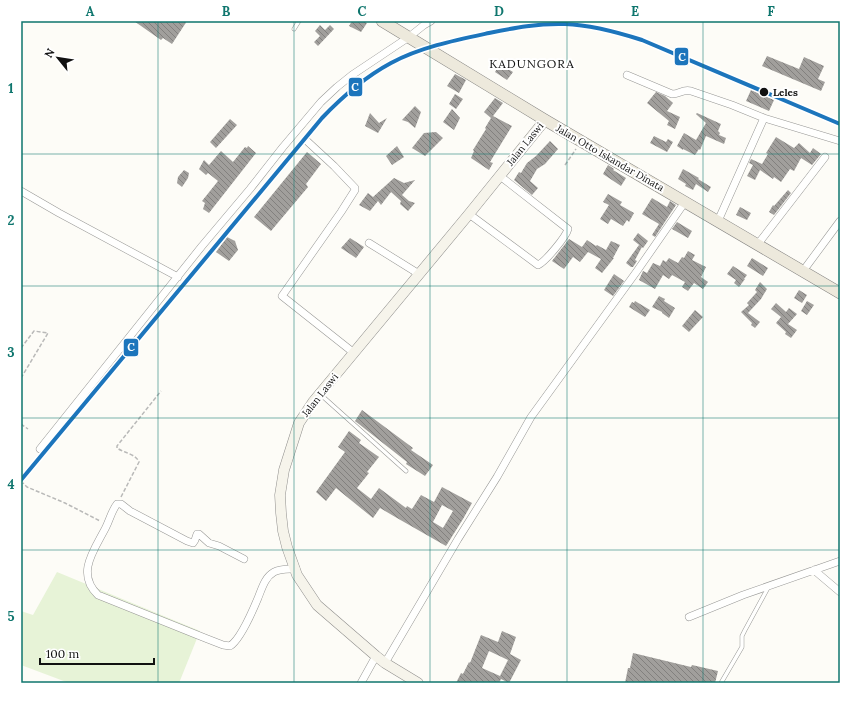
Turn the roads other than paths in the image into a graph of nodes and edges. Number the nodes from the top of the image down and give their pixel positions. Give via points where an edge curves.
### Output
1 (299, 21) edge
2 (382, 21) edge
3 (431, 21) edge
4 (294, 29) dead end
5 (409, 37) junction
6 (628, 75) dead end
7 (764, 118) junction
8 (545, 120) junction
9 (840, 141) edge
10 (308, 142) dead end
11 (825, 157) dead end
12 (500, 176) junction
13 (21, 191) edge
14 (685, 202) junction
15 (469, 214) junction
16 (718, 221) junction
17 (840, 221) edge
18 (369, 243) dead end
19 (758, 244) junction
20 (803, 271) junction
21 (419, 274) junction
22 (178, 277) junction
23 (840, 293) edge
24 (354, 353) junction
25 (320, 394) junction
26 (40, 449) dead end
27 (406, 471) dead end
28 (244, 559) dead end
29 (840, 561) edge
30 (296, 569) junction
31 (814, 570) junction
32 (769, 586) junction
33 (840, 592) edge
34 (689, 617) dead end
35 (376, 656) junction
36 (385, 663) junction
37 (361, 683) edge
38 (418, 683) edge
39 (721, 683) edge

1 - 4 lane
2 - 5 main road, Jalan Otto Iskandar Dinata
3 - 5 street
5 - 8 main road, Jalan Otto Iskandar Dinata
5 - 22 street via 352,75 321,102
6 - 7 street via 672,94 691,91
7 - 9 street
7 - 16 street
8 - 12 street, Jalan Laswi
8 - 14 main road, Jalan Otto Iskandar Dinata
10 - 24 street via 355,190 282,296
11 - 19 street
12 - 15 street, Jalan Laswi
12 - 15 street via 568,230 546,260 538,265
13 - 22 street
14 - 16 main road, Jalan Otto Iskandar Dinata
14 - 36 street via 531,417
15 - 21 street, Jalan Laswi
16 - 19 main road, Jalan Otto Iskandar Dinata
17 - 20 street
18 - 21 street
19 - 20 main road, Jalan Otto Iskandar Dinata
20 - 23 main road, Jalan Otto Iskandar Dinata
21 - 24 street, Jalan Laswi
22 - 26 street
24 - 25 street, Jalan Laswi
25 - 27 lane
25 - 30 street, Jalan Laswi via 299,423 284,470 280,495 287,547
28 - 30 street via 209,543 199,534 193,543 187,541 117,504 89,560 88,582 98,595 230,646 239,637 268,577 280,569
29 - 31 street
30 - 35 street, Jalan Laswi via 303,585 317,605
31 - 32 street
31 - 33 street
32 - 34 street
32 - 39 lane via 742,636 742,647
35 - 36 street, Jalan Laswi
35 - 37 street
36 - 38 street, Jalan Laswi

